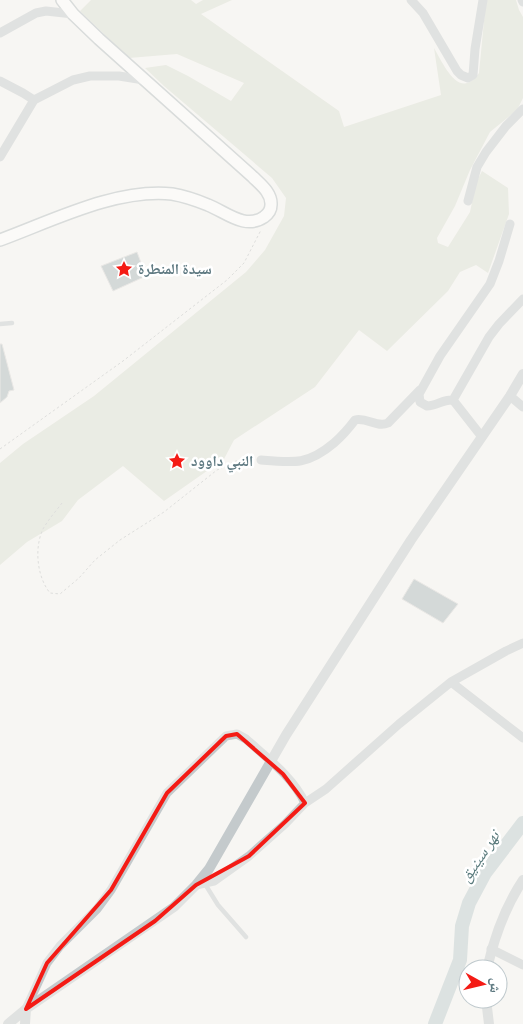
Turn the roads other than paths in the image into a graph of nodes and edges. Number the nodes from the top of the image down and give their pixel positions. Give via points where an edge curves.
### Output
1 (62, 0) edge
2 (411, 0) edge
3 (483, 0) edge
4 (73, 14) junction
5 (0, 33) edge
6 (144, 80) junction
7 (0, 81) edge
8 (34, 100) junction
9 (523, 109) edge
10 (0, 157) edge
11 (468, 201) dead end
12 (510, 224) dead end
13 (0, 240) edge
14 (523, 299) edge
15 (12, 323) dead end
16 (0, 324) edge
17 (523, 374) edge
18 (420, 390) junction
19 (510, 396) junction
20 (453, 400) junction
21 (523, 407) edge
22 (482, 436) junction
23 (261, 460) road end
24 (523, 643) edge
25 (451, 682) junction
26 (523, 738) edge
27 (270, 762) junction
28 (305, 803) junction
29 (523, 880) edge
30 (200, 885) junction
31 (246, 937) dead end
32 (491, 949) junction
33 (489, 959) edge
34 (523, 964) edge
35 (26, 1009) junction
36 (487, 1009) edge
37 (8, 1024) edge
38 (25, 1024) edge
39 (489, 1024) edge

1 - 4 main road
2 - 3 street via 423,13 457,71 468,78 474,71
4 - 5 street via 36,13
4 - 6 main road
6 - 8 street via 90,76 73,80
6 - 13 main road via 261,185 270,198 271,208 267,215 258,221 246,222 188,197 140,193 58,217
7 - 8 street
8 - 10 street
9 - 11 street via 506,126 477,167
12 - 18 street via 490,284
14 - 20 street via 489,337
15 - 16 lane
17 - 19 street
18 - 20 street via 418,398 427,406
18 - 23 street via 388,423 381,425 355,420 315,457 300,462
19 - 21 street
19 - 22 street
20 - 22 street
22 - 27 street via 411,540
24 - 25 street
25 - 26 street
25 - 28 street via 326,789
27 - 28 street via 293,784
27 - 30 street
27 - 35 street via 241,736 231,734 176,783 103,901 47,963
28 - 30 street via 249,856 214,881
29 - 32 street
30 - 31 lane
30 - 35 street via 155,921
32 - 33 street
32 - 34 street
35 - 37 street
35 - 38 street
36 - 39 street

